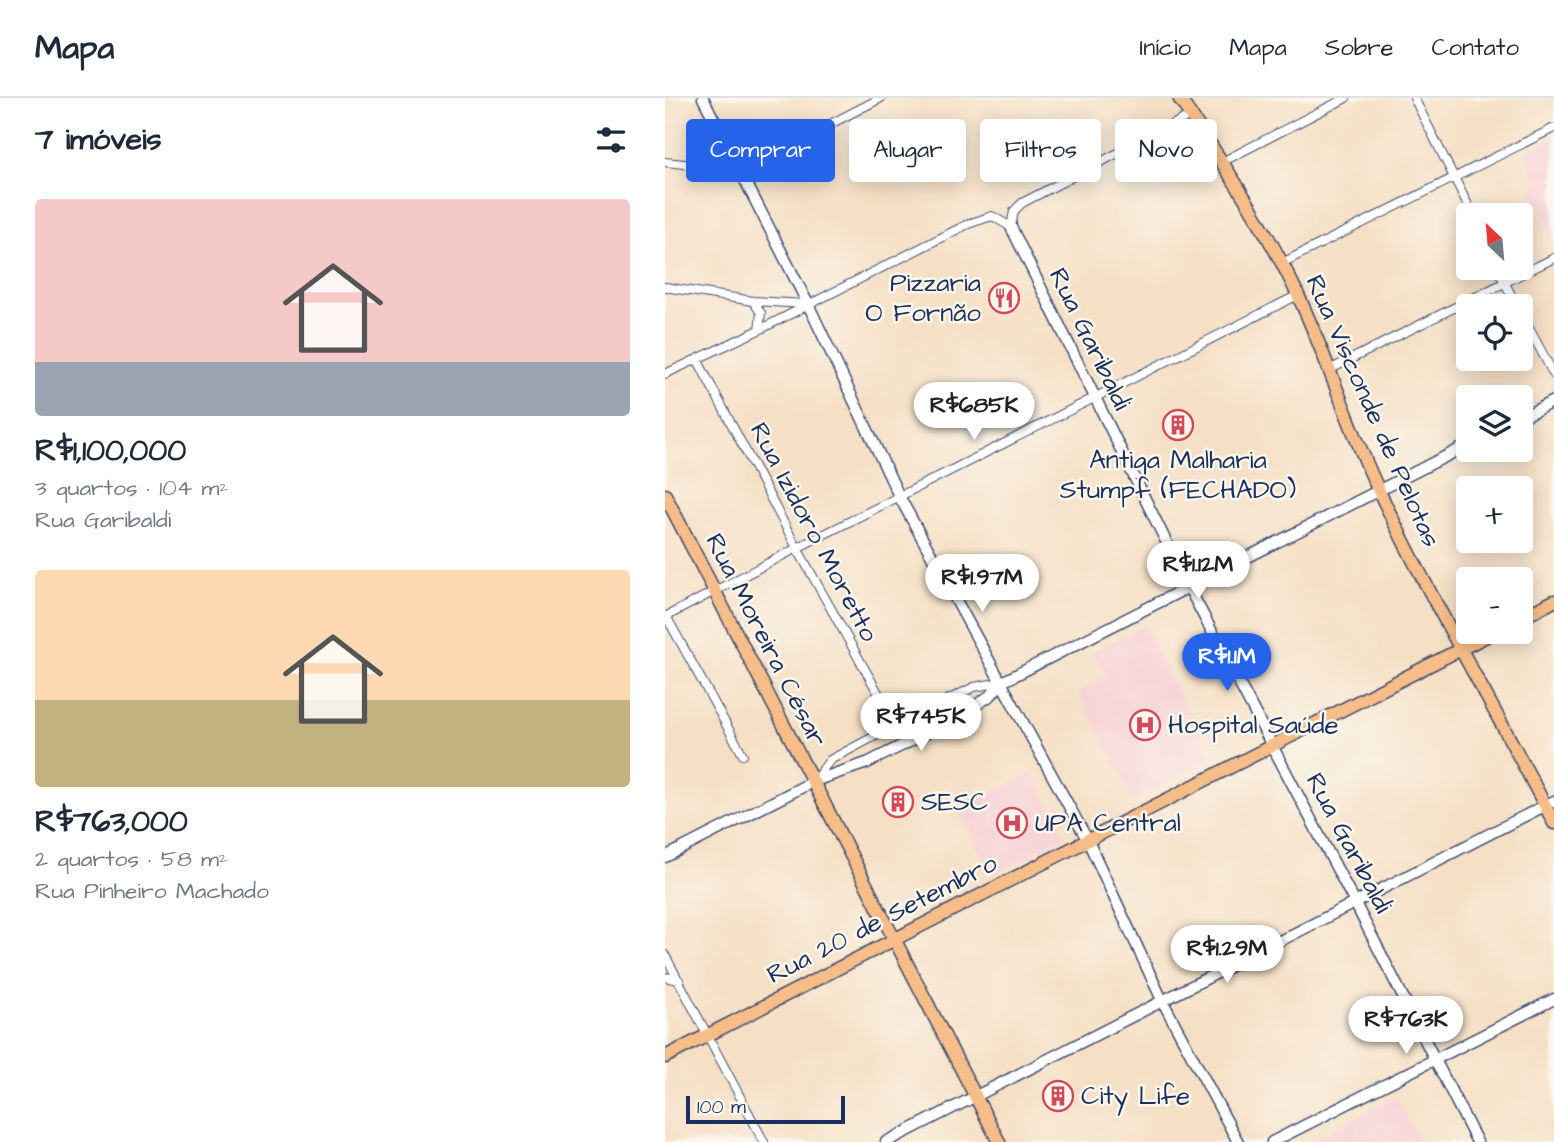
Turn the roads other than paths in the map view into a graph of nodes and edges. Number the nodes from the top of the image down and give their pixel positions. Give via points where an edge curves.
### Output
1 (703, 98) edge
2 (881, 98) edge
3 (1179, 98) edge
4 (1346, 98) edge
5 (1414, 98) edge
6 (1191, 116) junction
7 (714, 119) edge
8 (835, 122) edge
9 (1554, 128) edge
10 (665, 162) edge
11 (1222, 162) junction
12 (686, 164) edge
13 (1455, 177) junction
14 (747, 182) edge
15 (1467, 203) edge
16 (1011, 227) junction
17 (1554, 258) edge
18 (1282, 263) junction
19 (1504, 282) junction
20 (665, 287) edge
21 (1510, 294) edge
22 (1298, 295) junction
23 (753, 301) junction
24 (808, 304) junction
25 (759, 330) junction
26 (1533, 336) edge
27 (697, 359) junction
28 (1331, 369) junction
29 (665, 374) edge
30 (1554, 376) edge
31 (1094, 398) junction
32 (1554, 401) edge
33 (1533, 412) edge
34 (1456, 451) edge
35 (1379, 491) junction
36 (665, 495) edge
37 (898, 496) junction
38 (797, 548) junction
39 (1189, 588) junction
40 (716, 591) junction
41 (1554, 601) edge
42 (1533, 612) edge
43 (666, 617) edge
44 (1470, 644) edge
45 (1460, 649) junction
46 (1002, 682) junction
47 (896, 725) junction
48 (1272, 745) junction
49 (743, 755) dead end
50 (814, 781) junction
51 (1550, 803) edge
52 (1554, 823) edge
53 (1088, 841) junction
54 (665, 858) edge
55 (1355, 903) junction
56 (894, 938) junction
57 (665, 955) edge
58 (665, 977) edge
59 (679, 980) junction
60 (1554, 999) edge
61 (1162, 1000) junction
62 (708, 1034) junction
63 (665, 1057) edge
64 (1435, 1059) junction
65 (976, 1096) junction
66 (764, 1142) edge
67 (886, 1142) edge
68 (999, 1142) edge
69 (1238, 1142) edge
70 (1272, 1142) edge
71 (1477, 1142) edge

1 - 7 street
2 - 8 street
3 - 6 main road, Rua Visconde de Pelotas
4 - 11 street
5 - 13 street
6 - 11 main road, Rua Visconde de Pelotas
6 - 16 street via 1022,203 1014,211
9 - 13 street
10 - 12 street
11 - 18 main road, Rua Visconde de Pelotas
13 - 15 street
13 - 18 street
14 - 24 street
16 - 24 street via 992,216 982,218
16 - 31 street, Rua Garibaldi
17 - 19 street
18 - 22 main road, Rua Visconde de Pelotas
19 - 21 street
19 - 28 street
20 - 23 street
22 - 28 main road, Rua Visconde de Pelotas
22 - 31 street
23 - 24 street
23 - 25 street via 761,313
24 - 25 street
24 - 37 street
25 - 27 street
26 - 30 street
27 - 29 street
27 - 38 street, Rua Izidoro Moretto
28 - 35 main road, Rua Visconde de Pelotas
31 - 37 street
31 - 39 street, Rua Garibaldi
32 - 33 street
34 - 35 street
35 - 39 street
35 - 45 main road, Rua Visconde de Pelotas
36 - 40 main road, Rua Moreira César
37 - 38 street
37 - 46 street
38 - 40 street
38 - 47 street, Rua Izidoro Moretto
39 - 46 street
39 - 48 street, Rua Garibaldi
40 - 43 street
40 - 50 main road, Rua Moreira César
41 - 42 main road
43 - 49 street
44 - 45 main road, Rua 20 de Setembro
45 - 48 main road, Rua 20 de Setembro
45 - 51 main road, Rua Visconde de Pelotas
46 - 47 street via 974,687
46 - 50 street via 981,702 915,739 867,763
46 - 53 street
47 - 50 street via 830,760
48 - 53 main road, Rua 20 de Setembro
48 - 55 street, Rua Garibaldi
50 - 54 street
50 - 56 main road, Rua Moreira César
51 - 52 main road, Rua Visconde de Pelotas
51 - 55 street
53 - 56 main road, Rua 20 de Setembro
53 - 61 street
55 - 61 street
55 - 64 street, Rua Garibaldi
56 - 62 main road, Rua 20 de Setembro
56 - 65 main road, Rua Moreira César
57 - 59 street
58 - 59 street
59 - 62 street
60 - 64 street
61 - 65 street
61 - 69 street
62 - 63 main road, Rua 20 de Setembro
62 - 66 street
64 - 70 street
64 - 71 street, Rua Garibaldi
65 - 67 street
65 - 68 main road, Rua Moreira César

